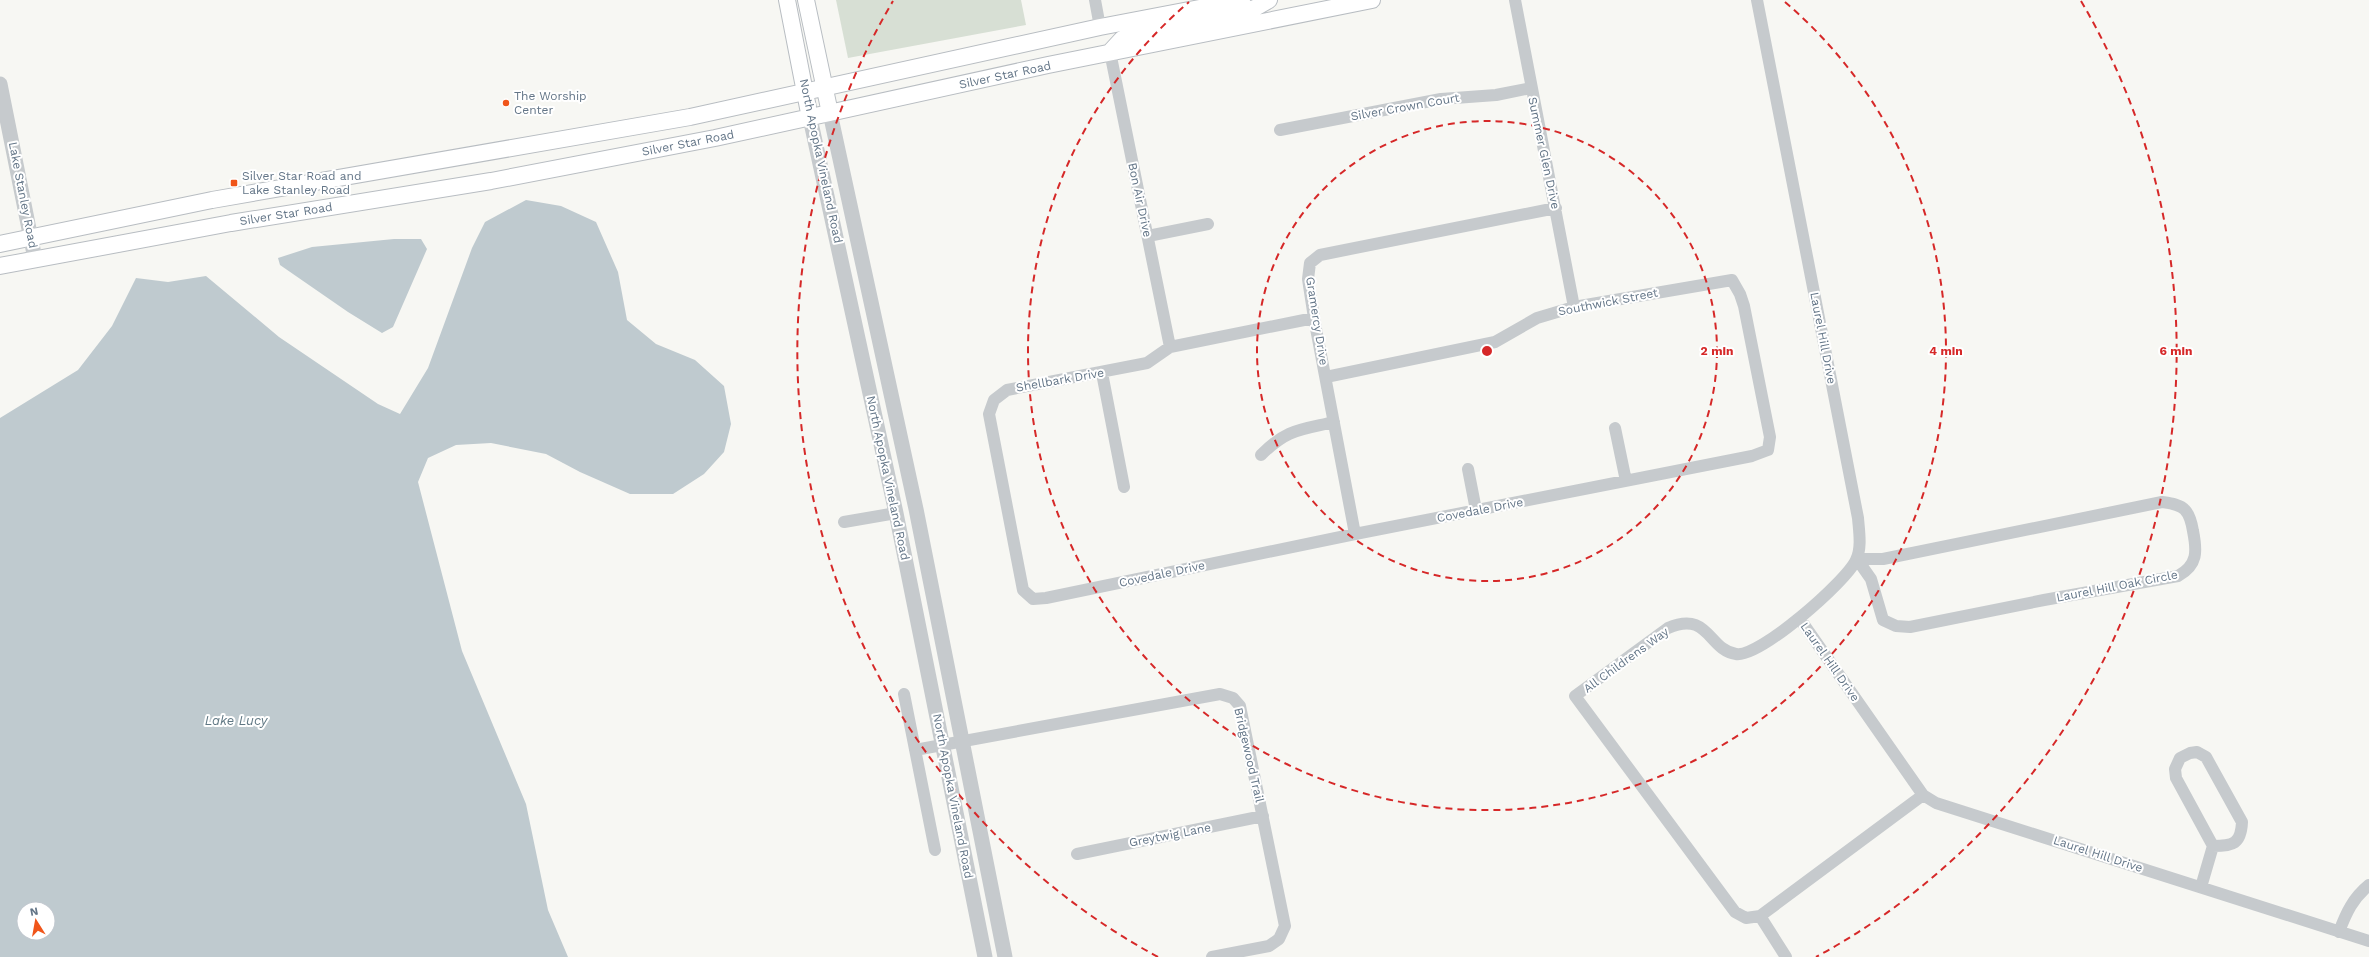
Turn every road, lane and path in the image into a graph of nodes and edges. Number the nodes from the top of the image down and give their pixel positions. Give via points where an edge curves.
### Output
1 (787, 0) edge
2 (806, 0) edge
3 (1095, 0) edge
4 (1242, 0) edge
5 (1268, 0) edge
6 (1372, 0) edge
7 (1515, 0) edge
8 (1757, 0) edge
9 (1100, 28) junction
10 (1110, 52) junction
11 (0, 84) edge
12 (825, 88) junction
13 (1531, 88) junction
14 (806, 92) junction
15 (830, 113) junction
16 (810, 118) junction
17 (1280, 130) dead end
18 (1556, 208) junction
19 (1208, 224) dead end
20 (1148, 236) junction
21 (31, 238) junction
22 (0, 244) edge
23 (35, 259) junction
24 (0, 266) edge
25 (1732, 280) joint
26 (1574, 307) junction
27 (1314, 318) junction
28 (1170, 347) junction
29 (1102, 373) junction
30 (1326, 377) junction
31 (1334, 422) junction
32 (1616, 428) dead end
33 (1261, 455) dead end
34 (1468, 469) dead end
35 (1626, 481) junction
36 (1124, 487) dead end
37 (1476, 510) junction
38 (896, 513) junction
39 (844, 522) dead end
40 (1355, 534) junction
41 (1857, 559) junction
42 (1023, 590) joint
43 (1800, 619) junction
44 (904, 694) dead end
45 (962, 741) junction
46 (942, 745) junction
47 (915, 750) junction
48 (1923, 795) junction
49 (1262, 816) junction
50 (2213, 846) junction
51 (935, 850) dead end
52 (1077, 854) dead end
53 (2369, 885) edge
54 (2201, 887) junction
55 (1760, 916) junction
56 (2339, 932) junction
57 (2369, 941) edge
58 (985, 957) edge
59 (1004, 957) edge
60 (1212, 957) edge
61 (1786, 957) edge

1 - 14 main road, North Apopka Vineland Road
2 - 12 main road, North Apopka Vineland Road
3 - 9 street
4 - 9 main road
5 - 10 main road via 1255,8 1122,39
6 - 10 main road, Silver Star Road
7 - 13 street, Summer Glen Drive
8 - 41 street, Laurel Hill Drive via 1858,518 1860,540
9 - 12 main road
10 - 15 main road, Silver Star Road
10 - 20 street, Bon Air Drive
11 - 21 street, Lake Stanley Road
12 - 14 main road
12 - 15 main road, North Apopka Vineland Road
13 - 17 street, Silver Crown Court via 1496,95 1442,98
13 - 18 street, Summer Glen Drive
14 - 16 main road, North Apopka Vineland Road
14 - 21 main road via 675,120 212,200
15 - 16 main road, Silver Star Road
15 - 45 street, North Apopka Vineland Road via 916,509
16 - 23 main road, Silver Star Road via 491,181 231,223
16 - 38 street, North Apopka Vineland Road
18 - 26 street, Summer Glen Drive
18 - 27 street, Gramercy Drive via 1320,255 1310,263 1308,279
19 - 20 street
20 - 28 street, Bon Air Drive
21 - 22 main road
21 - 23 street, Lake Stanley Road
23 - 24 main road, Silver Star Road
25 - 26 street, Southwick Street
25 - 35 street, Covedale Drive via 1744,306 1770,437 1768,450 1752,456
26 - 30 street, Southwick Street via 1537,318 1495,342
27 - 28 street, Shellbark Drive
27 - 30 street, Gramercy Drive
28 - 29 street, Shellbark Drive via 1147,363
29 - 36 street
29 - 42 street, Shellbark Drive via 1007,390 994,400 989,414
30 - 31 street, Gramercy Drive
31 - 33 street via 1292,431 1277,439
31 - 40 street, Gramercy Drive
32 - 35 street
34 - 37 street
35 - 37 street, Covedale Drive
37 - 40 street, Covedale Drive
38 - 39 street
38 - 46 street, North Apopka Vineland Road
40 - 42 street, Covedale Drive via 1046,598 1033,599
41 - 41 street, Laurel Hill Oak Circle via 1871,579 1883,620 1896,626 1910,627 2178,576 2188,571 2197,550 2192,524 2185,510 2162,502 1884,559
41 - 43 street, Laurel Hill Drive via 1848,573
43 - 48 street, Laurel Hill Drive
43 - 55 street, All Childrens Way via 1749,652 1737,654 1725,651 1707,631 1691,624 1678,624 1668,628 1575,696 1735,912 1746,918
44 - 47 street
45 - 46 street, Bridgewood Trail
45 - 49 street, Bridgewood Trail via 1220,694 1233,698 1240,706
45 - 59 street, North Apopka Vineland Road
46 - 47 street, Bridgewood Trail
46 - 58 street, North Apopka Vineland Road
47 - 51 street
48 - 54 street, Laurel Hill Drive via 1936,803
48 - 55 street
49 - 52 street, Greytwig Lane
49 - 60 street, Bridgewood Trail via 1285,926 1279,939 1269,946
50 - 50 street via 2228,846 2238,840 2242,822 2206,757 2197,752 2190,753 2180,758 2175,770 2176,778
50 - 54 street
53 - 56 street via 2360,892 2348,910
54 - 56 street, Laurel Hill Drive
55 - 61 street
56 - 57 street, Laurel Hill Drive

